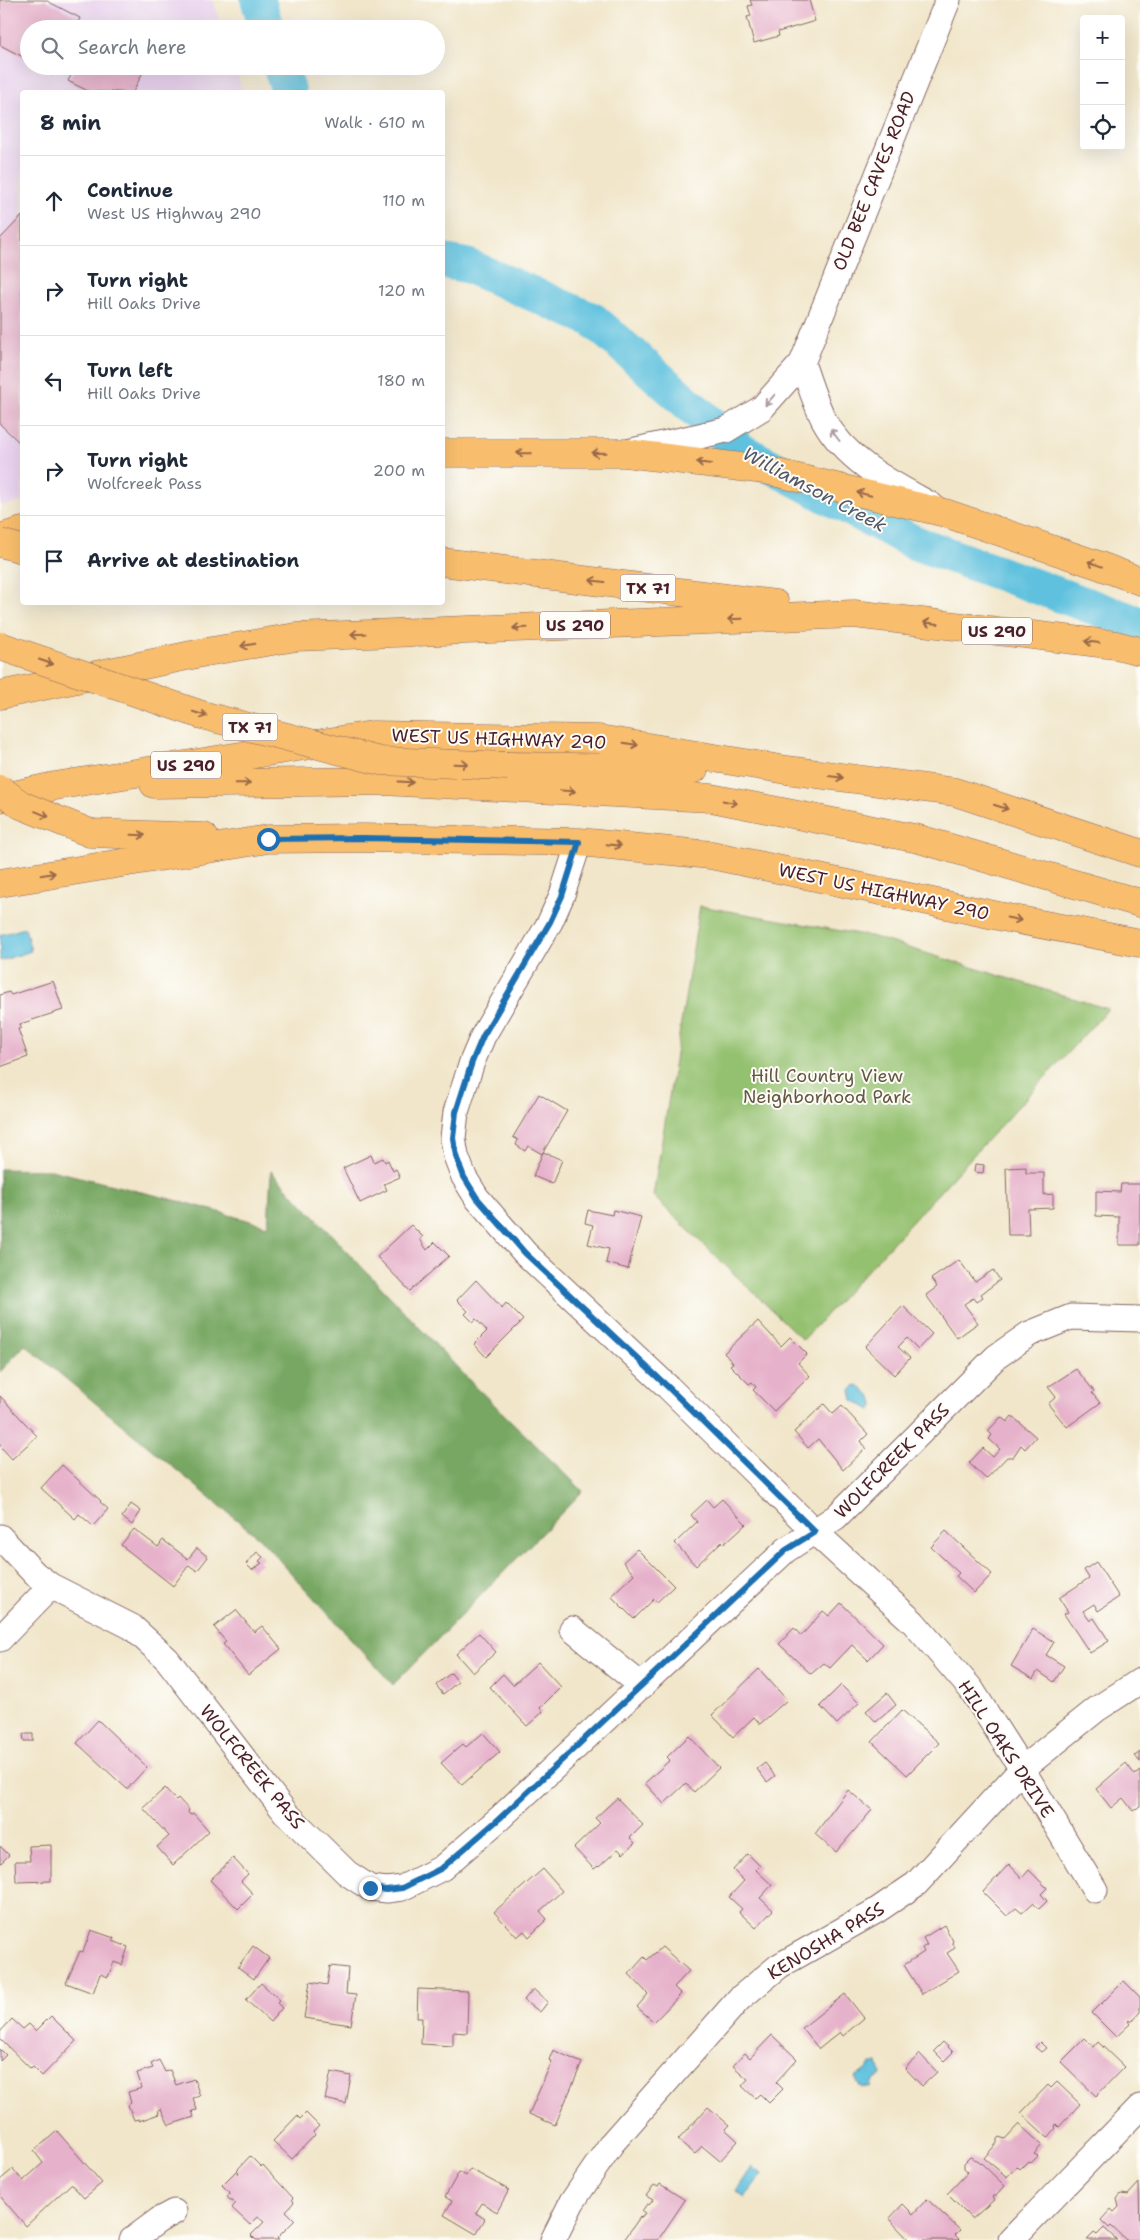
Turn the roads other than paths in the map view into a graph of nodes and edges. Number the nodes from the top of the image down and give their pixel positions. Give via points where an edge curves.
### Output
1 (948, 0) edge
2 (802, 363) junction
3 (445, 453) edge
4 (625, 453) junction
5 (945, 513) junction
6 (20, 532) edge
7 (0, 538) edge
8 (20, 542) edge
9 (0, 543) edge
10 (20, 548) edge
11 (0, 550) edge
12 (445, 562) edge
13 (1140, 581) edge
14 (854, 614) junction
15 (0, 646) edge
16 (1140, 650) edge
17 (0, 695) edge
18 (787, 770) junction
19 (55, 786) junction
20 (0, 789) edge
21 (0, 798) edge
22 (268, 839) junction
23 (579, 842) junction
24 (1140, 852) edge
25 (0, 883) edge
26 (1140, 903) edge
27 (1140, 943) edge
28 (1140, 1319) edge
29 (815, 1532) junction
30 (0, 1537) edge
31 (51, 1586) junction
32 (572, 1629) dead end
33 (0, 1639) edge
34 (1140, 1681) edge
35 (642, 1686) junction
36 (1022, 1769) junction
37 (1095, 1890) dead end
38 (1140, 2107) edge
39 (174, 2212) dead end
40 (132, 2240) edge
41 (553, 2240) edge
42 (1012, 2240) edge

1 - 2 street, OLD BEE CAVES ROAD
2 -> 4 street, OLD BEE CAVES ROAD via 762,408 726,430
5 -> 2 street via 889,482 851,456 824,420
4 -> 3 main road
5 -> 4 main road via 765,470
13 -> 5 main road
6 - 7 main road
8 - 11 main road
9 - 10 main road, bridge
14 -> 12 main road, TX 71
16 -> 14 main road, US 290
14 -> 17 main road, US 290 via 296,637 206,652
15 -> 18 main road, TX 71, bridge via 202,715 380,761
19 -> 18 main road, WEST US HIGHWAY 290 / US 290 via 372,735 599,739
18 -> 24 main road, WEST US HIGHWAY 290 / US 290 via 955,792
19 - 21 main road, WEST US HIGHWAY 290 / US 290
19 -> 26 main road via 382,781 711,798 918,839
20 -> 22 main road, bridge via 21,805 90,833
22 - 23 main road, WEST US HIGHWAY 290
25 -> 22 main road, WEST US HIGHWAY 290
23 -> 27 main road, WEST US HIGHWAY 290 via 711,855
23 - 29 street, HILL OAKS DRIVE via 550,922 483,1036 472,1062 456,1112 453,1138 456,1156 477,1198 525,1253 668,1387
28 - 29 street, WOLFCREEK PASS via 1072,1318 1029,1334 996,1357 836,1518
29 - 35 street, WOLFCREEK PASS via 786,1550
29 - 36 street, HILL OAKS DRIVE via 913,1622 971,1689
30 - 31 street, WOLFCREEK PASS
31 - 33 street
31 - 35 street, WOLFCREEK PASS via 132,1627 167,1659 285,1812 347,1873 370,1888 402,1888 442,1868
32 - 35 street
34 - 36 street, KENOSHA PASS via 1097,1709
36 - 37 street, HILL OAKS DRIVE
36 - 41 street, KENOSHA PASS via 916,1884 876,1911 779,1966 739,1999 612,2143 572,2202
38 - 42 street
39 - 40 street

